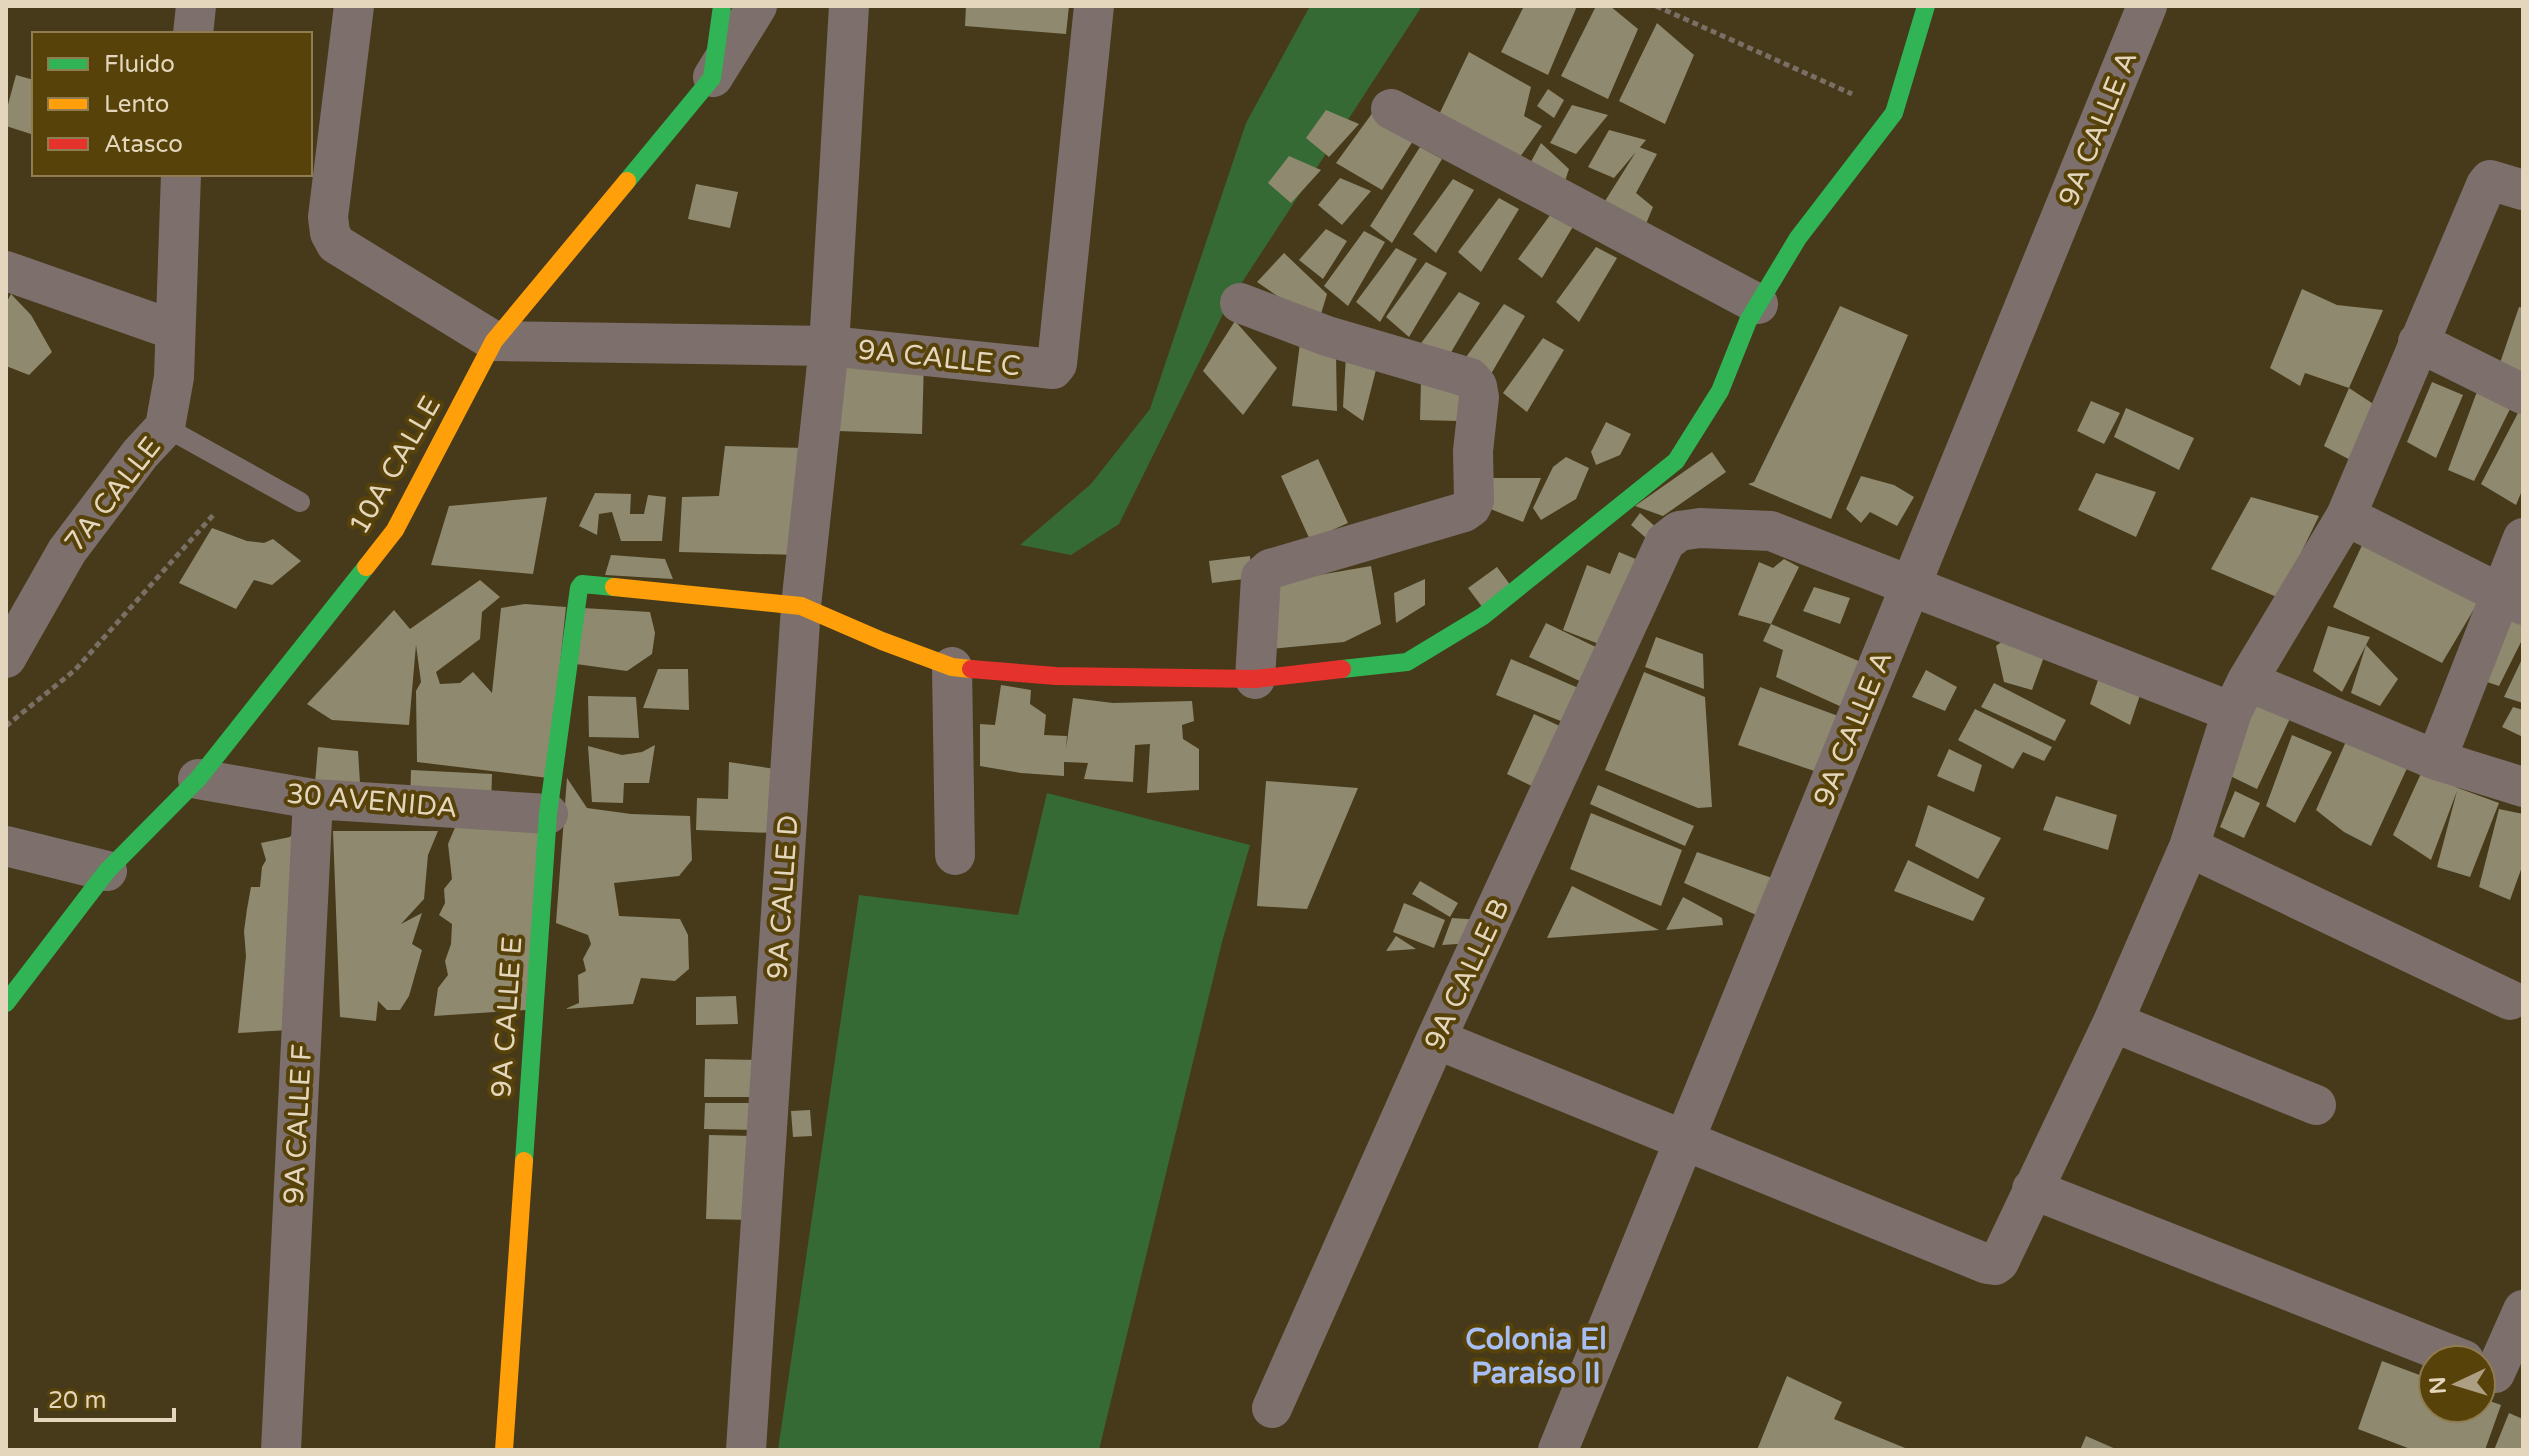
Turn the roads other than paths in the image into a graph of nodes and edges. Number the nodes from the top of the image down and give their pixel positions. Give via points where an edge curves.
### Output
1 (196, 6) edge
2 (354, 6) edge
3 (722, 6) edge
4 (757, 6) edge
5 (849, 6) edge
6 (1094, 6) edge
7 (1926, 6) edge
8 (2147, 6) edge
9 (193, 32) edge
10 (712, 78) junction
11 (1391, 109) dead end
12 (181, 176) edge
13 (2523, 190) edge
14 (6, 271) edge
15 (1240, 303) dead end
16 (1758, 304) junction
17 (174, 330) junction
18 (494, 341) junction
19 (2418, 342) junction
20 (829, 346) junction
21 (2523, 394) edge
22 (165, 427) junction
23 (300, 502) dead end
24 (2346, 516) junction
25 (2523, 538) edge
26 (1911, 585) junction
27 (2512, 601) edge
28 (801, 606) junction
29 (6, 658) edge
30 (952, 667) junction
31 (1255, 679) junction
32 (2239, 696) junction
33 (2436, 760) junction
34 (198, 779) junction
35 (2523, 787) edge
36 (313, 799) junction
37 (548, 814) junction
38 (6, 846) edge
39 (2189, 847) junction
40 (955, 855) dead end
41 (107, 871) junction
42 (2510, 1000) dead end
43 (6, 1003) edge
44 (2113, 1022) junction
45 (1436, 1039) junction
46 (2316, 1105) dead end
47 (1684, 1140) junction
48 (2032, 1189) junction
49 (2523, 1310) edge
50 (2423, 1344) edge
51 (2497, 1360) edge
52 (1272, 1408) dead end
53 (281, 1450) edge
54 (504, 1450) edge
55 (746, 1450) edge
56 (1558, 1450) edge

1 - 9 street
2 - 18 street via 330,233 336,244
3 - 10 street
4 - 10 street
5 - 20 street, 9A CALLE D
6 - 20 street, 9A CALLE C via 1057,364 1048,369
7 - 16 street via 1894,113 1798,238
8 - 26 street, 9A CALLE A
10 - 18 street, 10A CALLE
11 - 16 street
12 - 17 street, 7A CALLE
13 - 19 street via 2496,180 2486,185
14 - 17 street
15 - 31 street via 1327,336 1470,378 1479,397 1471,507 1270,569 1261,577
16 - 31 street via 1720,391 1676,461 1483,616 1407,662
17 - 22 street, 7A CALLE via 174,377
18 - 20 street, 9A CALLE C
18 - 34 street, 10A CALLE via 395,530
19 - 21 street
19 - 24 street
20 - 28 street, 9A CALLE D
22 - 23 lane
22 - 29 street, 7A CALLE via 67,551
24 - 27 street
24 - 32 street
25 - 27 street
26 - 32 street
26 - 45 street, 9A CALLE B via 1771,531 1700,528 1679,531 1665,542
26 - 47 street, 9A CALLE A
27 - 33 street
28 - 30 street
28 - 37 street, 9A CALLE E via 586,583 579,588
28 - 55 street, 9A CALLE D
30 - 31 street via 1056,676
30 - 40 street
32 - 33 street
32 - 39 street
33 - 35 street
34 - 36 street, 30 AVENIDA
34 - 41 street, 10A CALLE
36 - 37 street, 30 AVENIDA
36 - 53 street, 9A CALLE F
37 - 54 street, 9A CALLE E
38 - 41 street
39 - 42 street
39 - 44 street
41 - 43 street, 10A CALLE
44 - 46 street
44 - 48 street
45 - 47 street
45 - 52 street, 9A CALLE B
47 - 48 street via 1987,1264 1999,1262
47 - 56 street, 9A CALLE A
48 - 50 street
49 - 51 street

